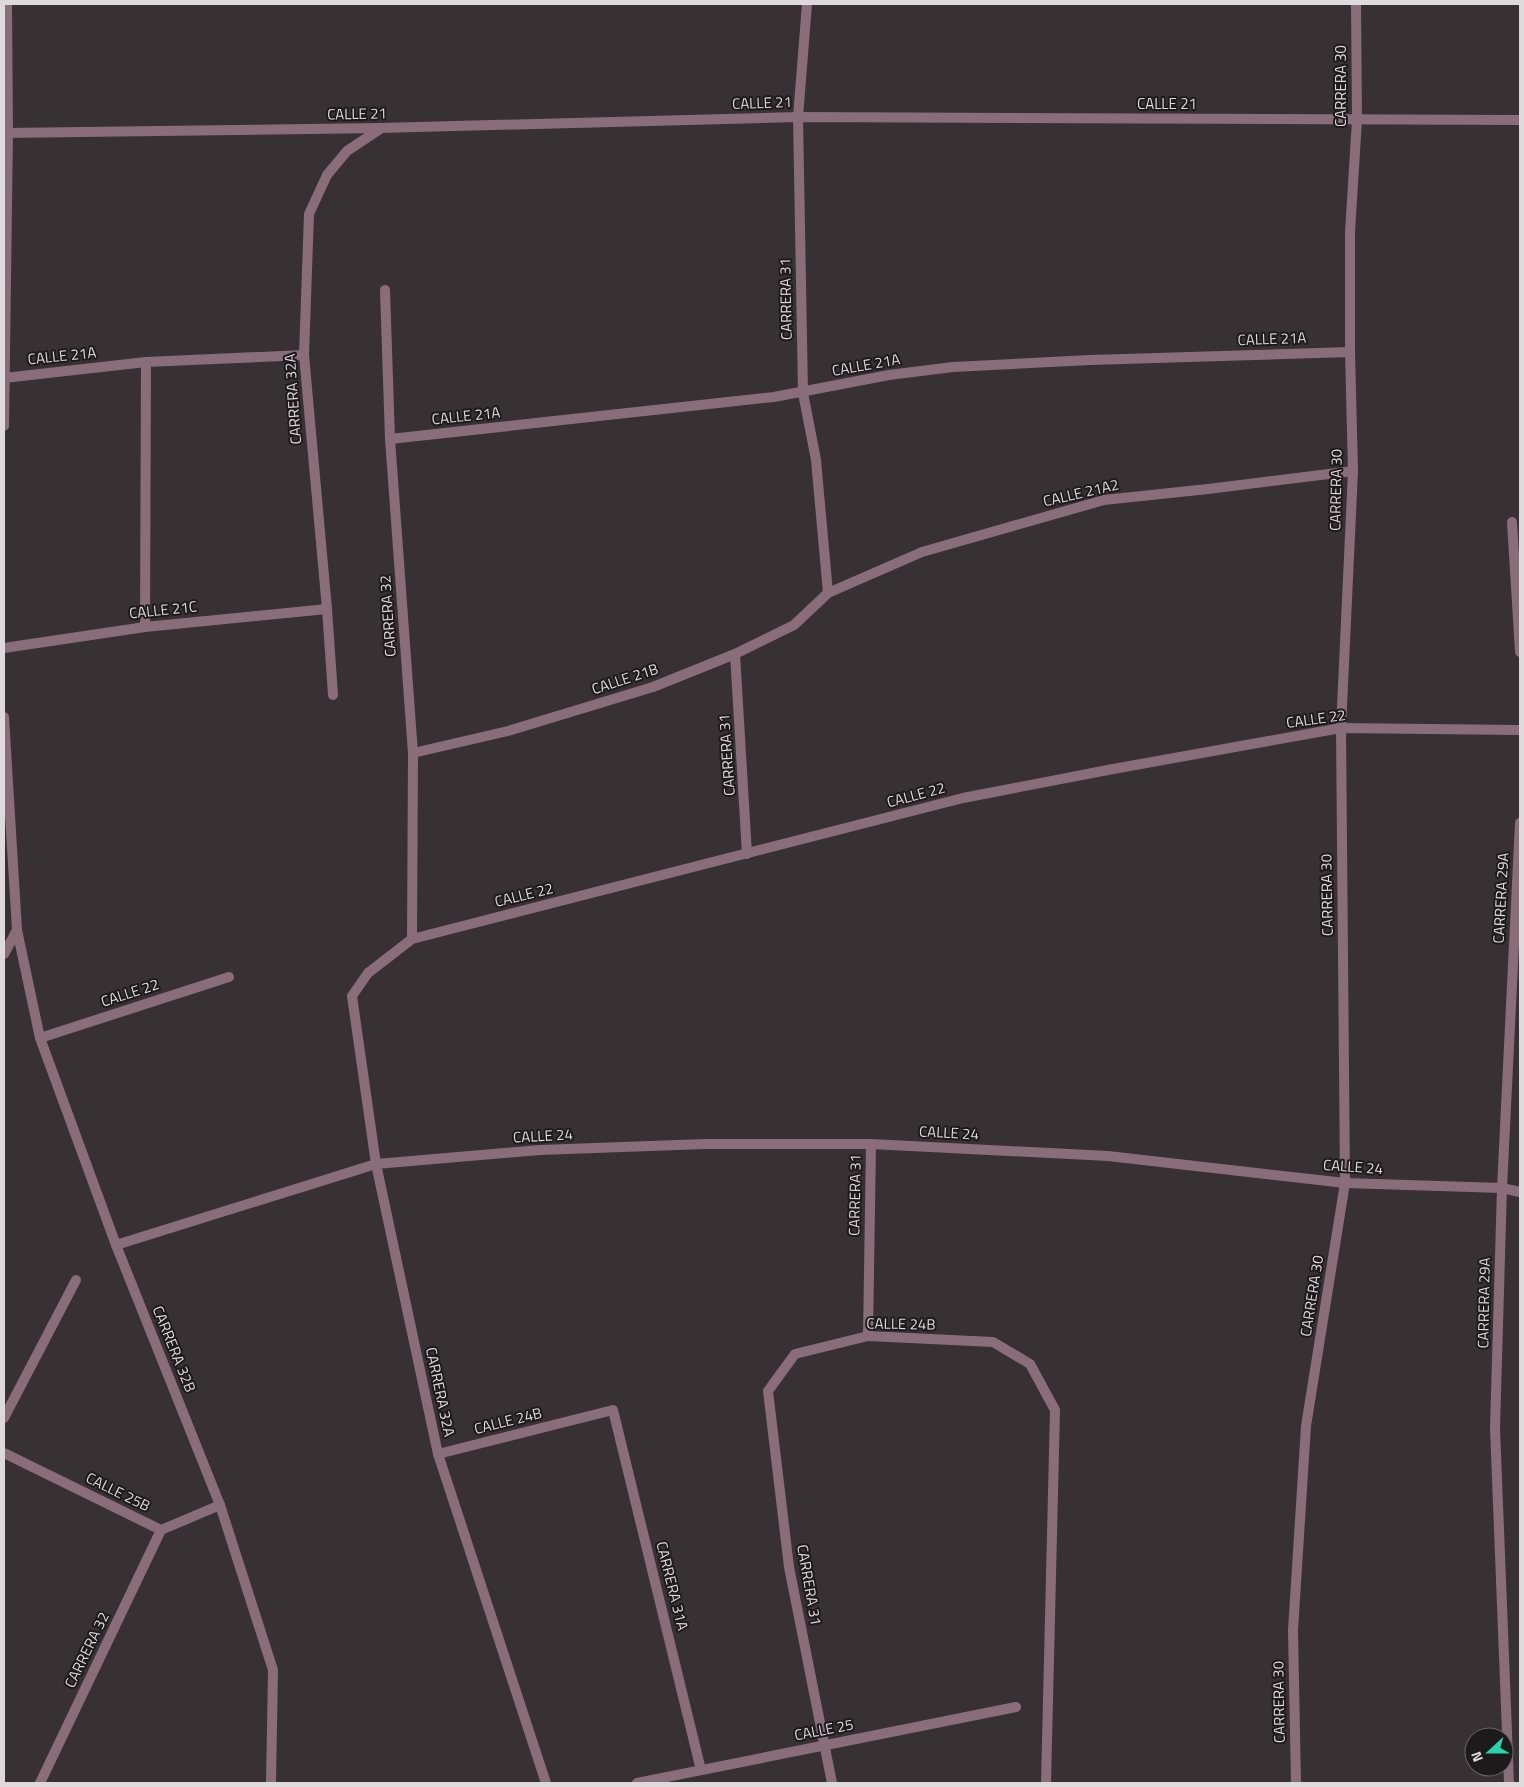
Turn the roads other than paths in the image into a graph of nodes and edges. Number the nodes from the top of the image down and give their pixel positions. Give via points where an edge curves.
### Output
1 (7, 4) edge
2 (807, 4) edge
3 (1356, 4) edge
4 (798, 117) junction
5 (1357, 120) junction
6 (1520, 120) edge
7 (380, 128) junction
8 (6, 133) edge
9 (385, 290) dead end
10 (1350, 352) junction
11 (304, 354) junction
12 (146, 362) junction
13 (4, 378) edge
14 (803, 393) junction
15 (4, 426) edge
16 (390, 439) junction
17 (1353, 471) junction
18 (1512, 522) dead end
19 (828, 593) junction
20 (327, 608) junction
21 (145, 627) junction
22 (4, 648) edge
23 (1520, 652) edge
24 (735, 654) junction
25 (333, 695) dead end
26 (4, 717) edge
27 (1341, 728) junction
28 (1520, 730) edge
29 (413, 752) junction
30 (1520, 823) edge
31 (747, 854) junction
32 (17, 930) junction
33 (412, 939) junction
34 (4, 954) edge
35 (228, 977) dead end
36 (352, 996) joint
37 (40, 1038) junction
38 (870, 1144) junction
39 (376, 1164) junction
40 (1345, 1183) junction
41 (1502, 1188) junction
42 (1520, 1192) edge
43 (116, 1246) junction
44 (76, 1280) dead end
45 (868, 1336) junction
46 (768, 1391) joint
47 (613, 1410) joint
48 (4, 1418) edge
49 (4, 1453) edge
50 (438, 1454) junction
51 (220, 1505) junction
52 (162, 1530) junction
53 (1016, 1707) dead end
54 (824, 1746) junction
55 (701, 1770) junction
56 (40, 1783) edge
57 (271, 1783) edge
58 (546, 1783) edge
59 (639, 1783) edge
60 (832, 1783) edge
61 (1046, 1783) edge
62 (1296, 1783) edge
63 (1509, 1783) edge

1 - 8 street
2 - 4 street, CARRERA 31
3 - 5 street, CARRERA 30
4 - 5 street, CALLE 21
4 - 7 street, CALLE 21
4 - 14 street, CARRERA 31
5 - 6 street, CALLE 21
5 - 10 street, CARRERA 30 via 1350,232
7 - 8 street, CALLE 21
7 - 11 street, CARRERA 32A via 347,151 327,175 309,214
8 - 13 street
9 - 16 street, CARRERA 32
10 - 14 street, CALLE 21A via 953,367 889,375
10 - 17 street, CARRERA 30
11 - 12 street, CALLE 21A
11 - 20 street, CARRERA 32A
12 - 13 street, CALLE 21A
12 - 21 street
13 - 15 street
14 - 16 street, CALLE 21A
14 - 19 street, CARRERA 31 via 816,460
16 - 29 street, CARRERA 32
17 - 19 street, CALLE 21A2 via 1104,500 922,552
17 - 27 street, CARRERA 30
18 - 23 street
19 - 24 street, CALLE 21B via 794,625
20 - 21 street, CALLE 21C
20 - 25 street, CARRERA 32A
21 - 22 street, CALLE 21C
24 - 29 street, CALLE 21B via 653,687 508,731
24 - 31 street, CARRERA 31
26 - 32 street, CARRERA 32B
27 - 28 street, CALLE 22
27 - 31 street, CALLE 22 via 963,798
27 - 40 street, CARRERA 30
29 - 33 street, CARRERA 32
30 - 41 street, CARRERA 29A
31 - 33 street, CALLE 22
32 - 34 street
32 - 37 street, CARRERA 32B
33 - 36 street, CALLE 22 via 368,973
35 - 37 street, CALLE 22
36 - 39 street, CARRERA 32A
37 - 43 street, CARRERA 32B
38 - 39 street, CALLE 24 via 579,1148
38 - 40 street, CALLE 24 via 1108,1156
38 - 45 street, CARRERA 31
39 - 43 street, CALLE 24
39 - 50 street, CARRERA 32A
40 - 41 street, CALLE 24
40 - 62 street, CARRERA 30 via 1306,1426 1293,1630
41 - 42 street, CALLE 24
41 - 63 street, CARRERA 29A via 1496,1428
43 - 51 street, CARRERA 32B
44 - 48 street
45 - 46 street, CALLE 24B via 795,1354
45 - 61 street, CALLE 24B via 993,1342 1030,1364 1055,1410
46 - 54 street, CARRERA 31 via 789,1567
47 - 50 street, CALLE 24B
47 - 55 street, CARRERA 31A
49 - 52 street, CALLE 25B
50 - 58 street, CARRERA 32A
51 - 52 street, CALLE 25B
51 - 57 street, CARRERA 32B via 273,1670
52 - 56 street, CARRERA 32
53 - 54 street, CALLE 25
54 - 55 street, CALLE 25
54 - 60 street, CARRERA 31
55 - 59 street, CALLE 25

